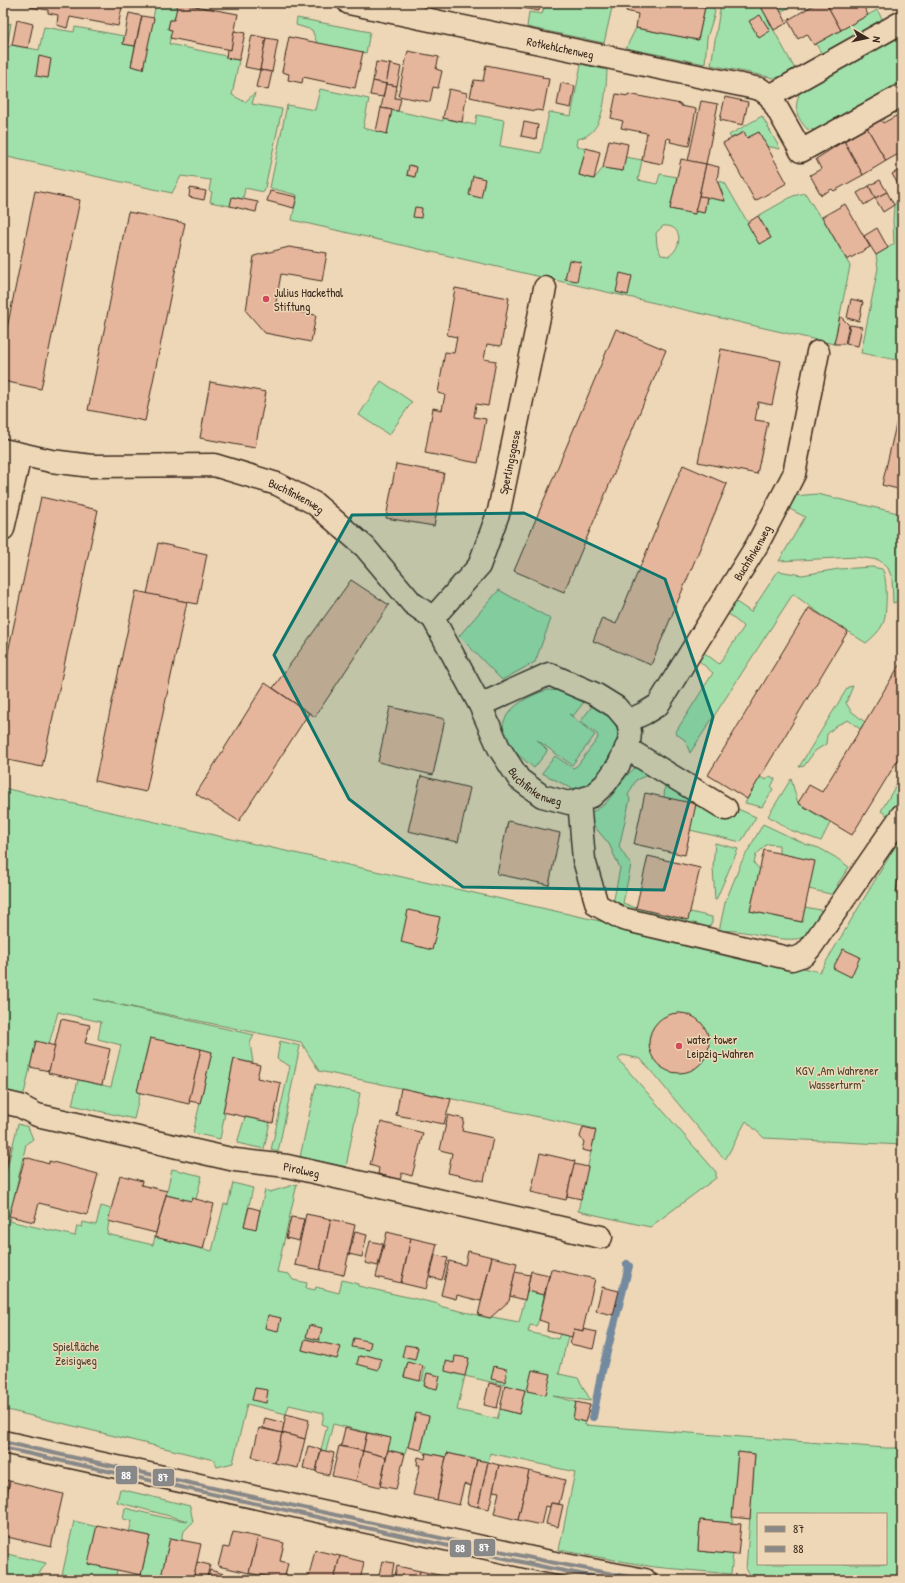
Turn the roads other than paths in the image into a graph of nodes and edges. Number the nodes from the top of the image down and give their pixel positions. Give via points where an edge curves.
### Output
1 (349, 3) edge
2 (392, 8) edge
3 (902, 22) edge
4 (902, 95) edge
5 (770, 96) junction
6 (545, 288) dead end
7 (818, 352) dead end
8 (12, 452) edge
9 (3, 529) edge
10 (433, 618) junction
11 (480, 705) junction
12 (628, 720) junction
13 (626, 748) junction
14 (579, 800) junction
15 (726, 809) dead end
16 (902, 815) edge
17 (3, 1102) edge
18 (600, 1237) dead end
19 (3, 1442) edge
20 (645, 1580) edge

1 - 2 street, Rotkehlchenweg
2 - 5 street, Rotkehlchenweg via 760,89
3 - 5 street
4 - 5 street via 801,152
6 - 10 street, Sperlingsgasse via 499,511 479,566
7 - 12 street, Buchfinkenweg via 794,474 757,545 658,705
8 - 9 street, Buchfinkenweg
8 - 10 street, Buchfinkenweg via 51,461 92,466 214,465 277,484 314,503 366,547 412,603
10 - 11 street, Buchfinkenweg
11 - 12 street via 549,674 595,694 616,707
11 - 14 street, Buchfinkenweg via 499,748 520,779 542,796 569,803
12 - 13 street, Buchfinkenweg via 630,732
13 - 14 street, Buchfinkenweg via 618,766 605,784 592,796
13 - 15 street
14 - 16 street via 584,860 597,904 624,919 792,959 804,955 811,948
17 - 18 street, Pirolweg via 20,1106 37,1115 212,1155 287,1166
19 - 20 street via 550,1562

